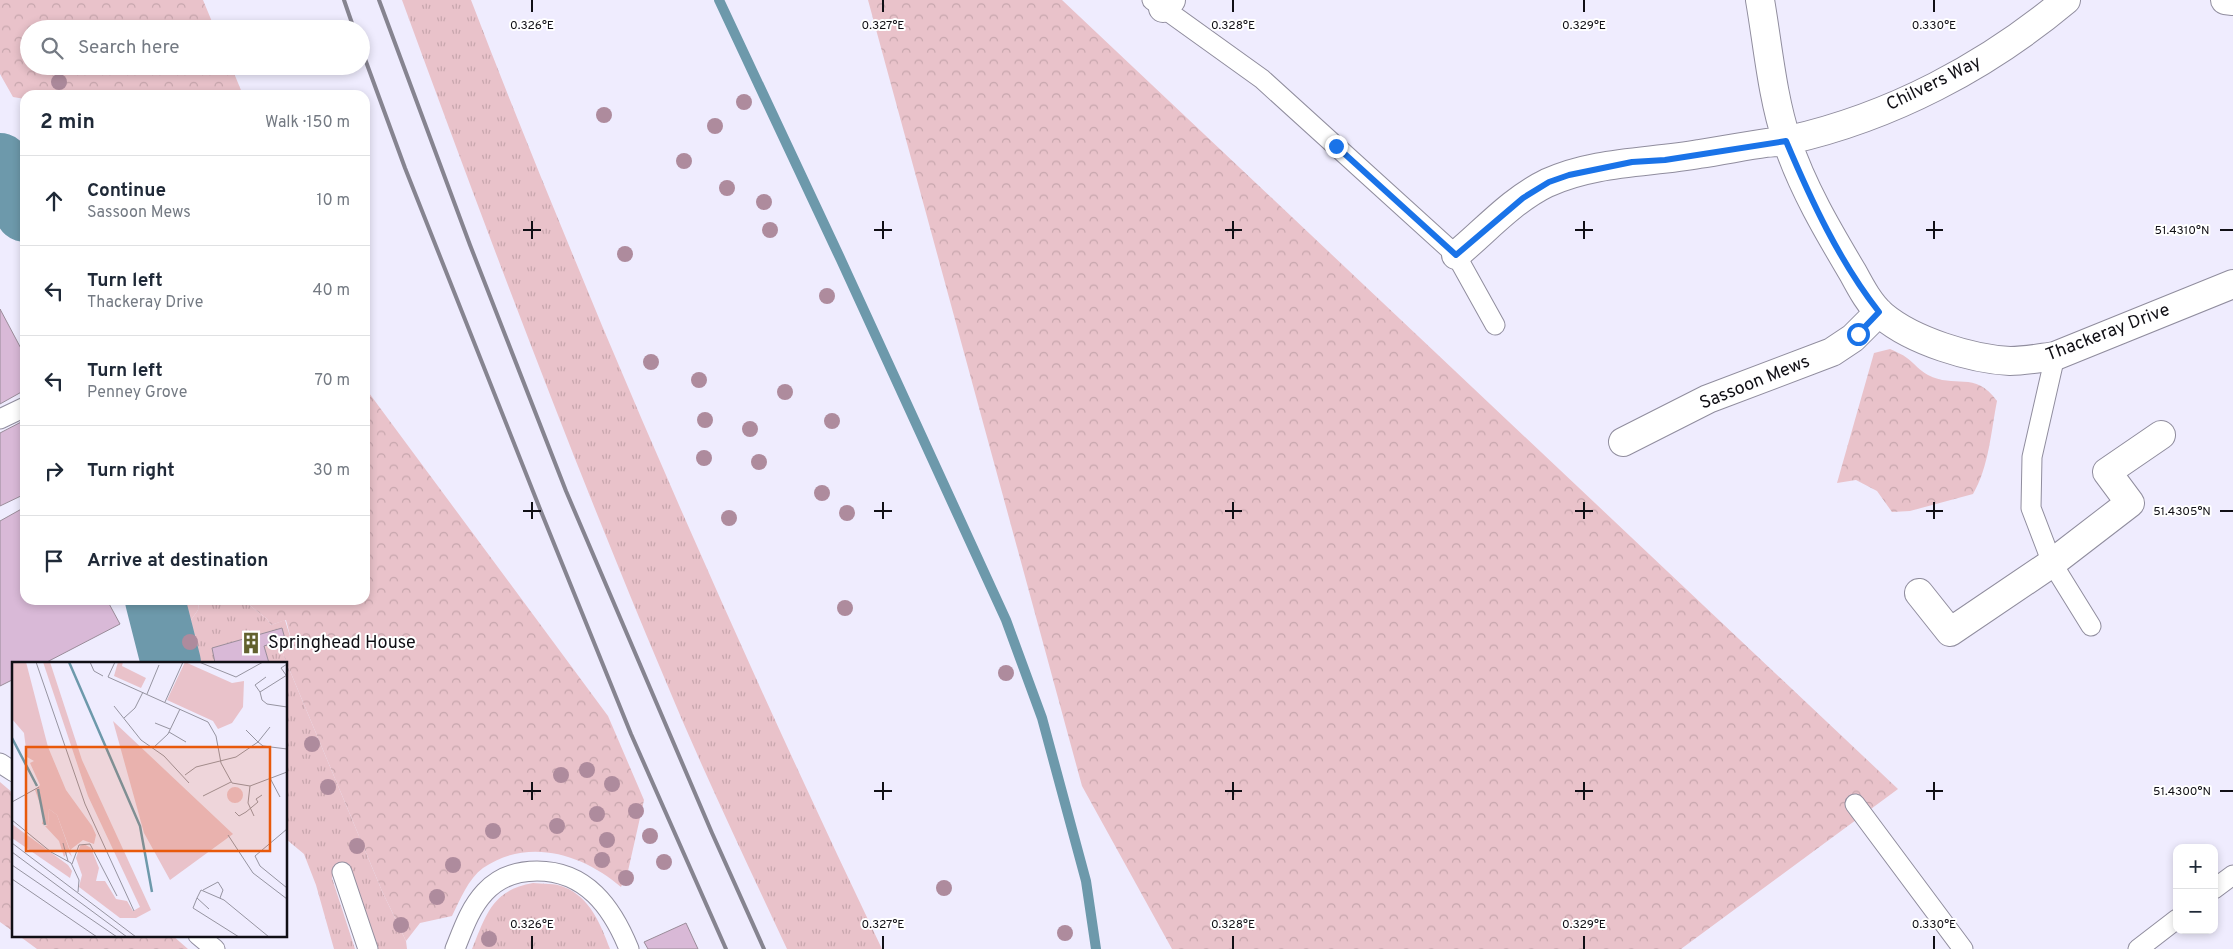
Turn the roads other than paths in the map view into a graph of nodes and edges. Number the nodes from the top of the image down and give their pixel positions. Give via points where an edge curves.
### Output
1 (1760, 0) edge
2 (2066, 0) edge
3 (2225, 0) edge
4 (2233, 2) edge
5 (1162, 3) edge
6 (1786, 141) junction
7 (1456, 255) junction
8 (2233, 284) edge
9 (1879, 312) junction
10 (1496, 325) dead end
11 (2055, 356) junction
12 (20, 409) edge
13 (0, 419) edge
14 (2161, 435) dead end
15 (1623, 442) dead end
16 (2052, 563) junction
17 (1919, 594) dead end
18 (2091, 626) dead end
19 (0, 763) edge
20 (12, 771) edge
21 (1855, 804) dead end
22 (342, 872) dead end
23 (2233, 875) edge
24 (2218, 886) edge
25 (2173, 922) edge
26 (199, 936) edge
27 (215, 949) edge
28 (368, 949) edge
29 (455, 949) edge
30 (629, 949) edge
31 (1963, 949) edge
32 (2138, 949) edge

1 - 6 street, Thackeray Drive
2 - 6 street, Chilvers Way via 1992,55 1948,81 1840,126
3 - 4 street
5 - 7 lane via 1262,79
6 - 7 street, Chilvers Way via 1632,162 1569,175 1523,198
6 - 9 street, Thackeray Drive via 1823,222 1862,290
7 - 10 lane
8 - 11 street, Thackeray Drive
9 - 11 street, Thackeray Drive via 1916,336 1978,356 2019,361
9 - 15 street, Sassoon Mews via 1853,338 1832,352 1708,400
11 - 16 lane via 2032,457 2031,508
12 - 13 lane
14 - 16 street via 2107,472 2130,503
16 - 17 street via 1950,632
16 - 18 lane
19 - 20 lane
21 - 31 lane
22 - 28 lane
23 - 24 lane
25 - 32 lane
26 - 27 lane
29 - 30 lane via 471,912 485,892 506,877 528,871 564,874 590,888 606,906

